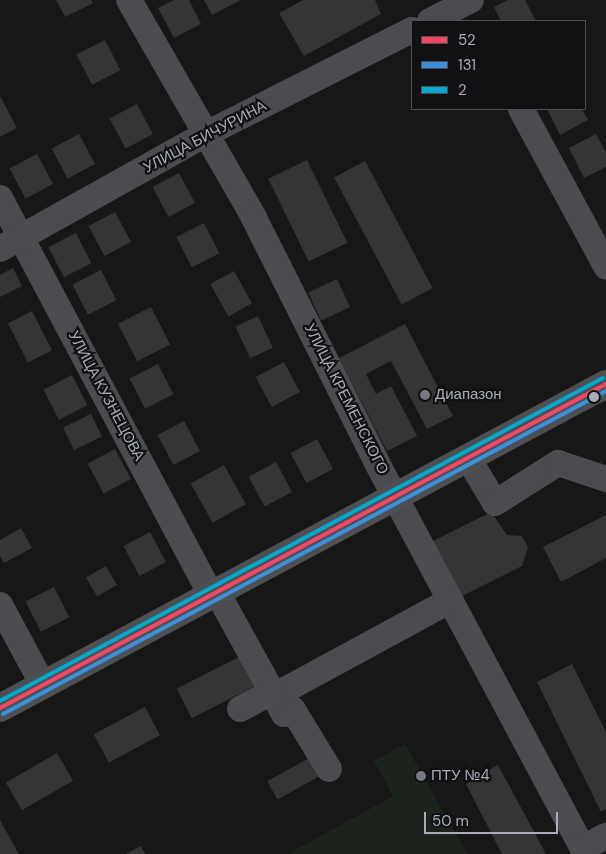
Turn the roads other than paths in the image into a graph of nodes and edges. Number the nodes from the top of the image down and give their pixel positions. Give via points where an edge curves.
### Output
1 (129, 0) edge
2 (468, 6) edge
3 (433, 20) edge
4 (411, 31) edge
5 (522, 110) edge
6 (204, 135) junction
7 (0, 198) edge
8 (11, 243) edge
9 (606, 266) edge
10 (606, 384) edge
11 (468, 458) junction
12 (606, 479) edge
13 (396, 496) junction
14 (214, 594) junction
15 (451, 600) junction
16 (0, 605) edge
17 (43, 685) junction
18 (273, 694) junction
19 (0, 708) edge
20 (240, 709) dead end
21 (330, 769) dead end
22 (606, 836) edge
23 (584, 851) edge

1 - 6 street, УЛИЦА КРЕМЕНСКОГО
2 - 3 street
4 - 6 street, УЛИЦА БИЧУРИНА
5 - 9 street
6 - 8 street, УЛИЦА БИЧУРИНА
6 - 13 street, УЛИЦА КРЕМЕНСКОГО via 253,216
7 - 8 street, УЛИЦА КУЗНЕЦОВА
8 - 14 street, УЛИЦА КУЗНЕЦОВА
10 - 11 main road
11 - 12 street via 496,503 558,462
11 - 13 main road
13 - 14 main road
13 - 15 street, УЛИЦА КРЕМЕНСКОГО
14 - 17 main road
14 - 18 street, УЛИЦА КУЗНЕЦОВА
15 - 18 street
15 - 23 street, УЛИЦА КРЕМЕНСКОГО
16 - 17 street
17 - 19 main road
18 - 20 street
18 - 21 street, УЛИЦА КУЗНЕЦОВА via 284,714 293,710
22 - 23 street

